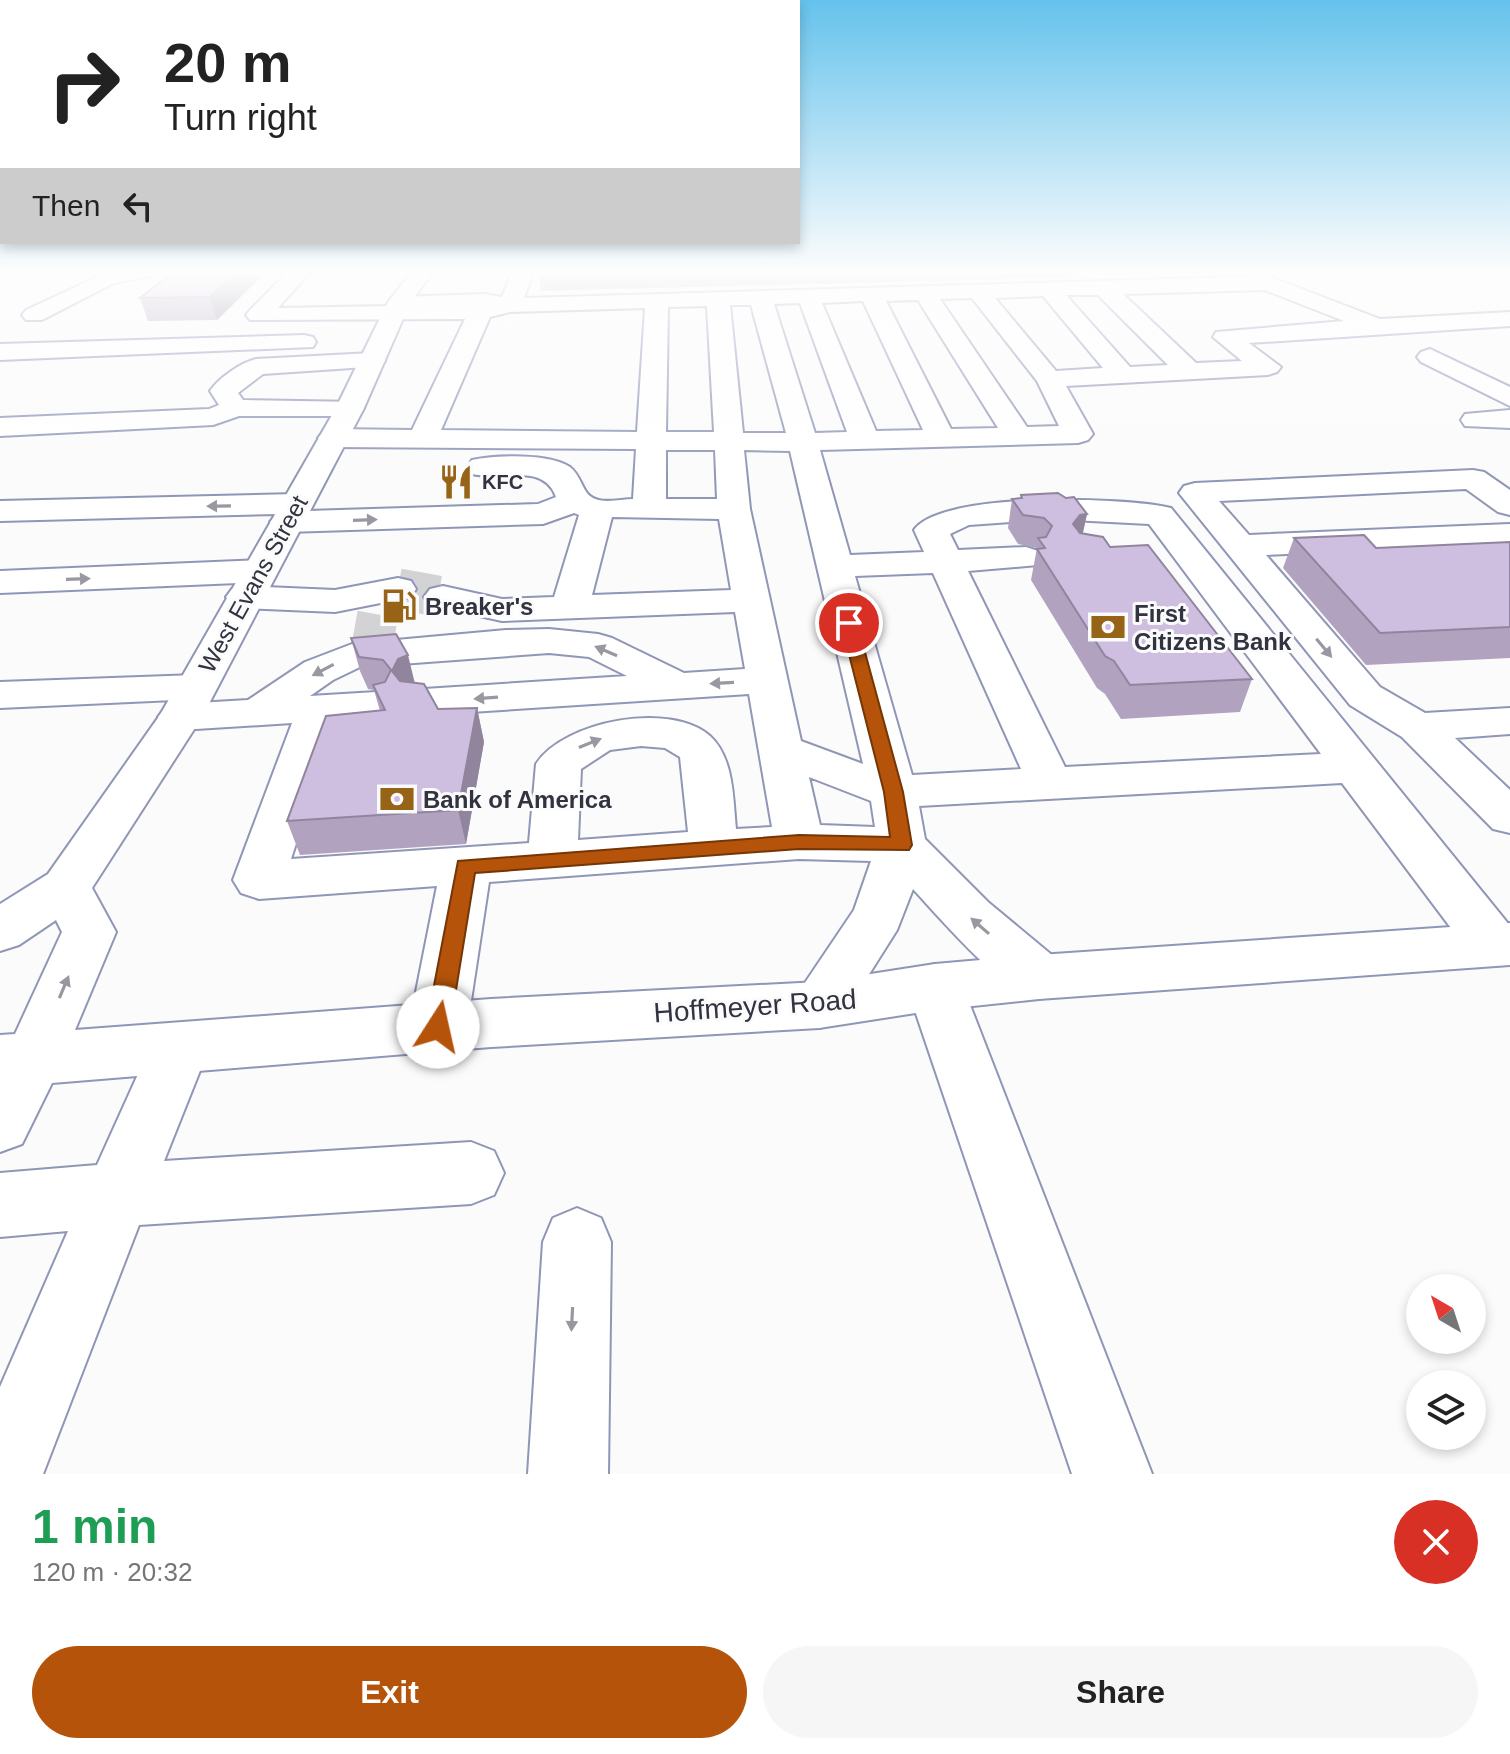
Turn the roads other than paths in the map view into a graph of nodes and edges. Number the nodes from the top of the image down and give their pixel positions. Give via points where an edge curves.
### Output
1 (214, 340) edge
2 (352, 340) edge
3 (381, 340) edge
4 (469, 340) edge
5 (656, 340) edge
6 (721, 340) edge
7 (773, 340) edge
8 (825, 340) edge
9 (893, 340) edge
10 (955, 340) edge
11 (1017, 340) edge
12 (1092, 340) edge
13 (1157, 340) edge
14 (1230, 340) edge
15 (0, 352) edge
16 (1430, 357) dead end
17 (1190, 372) junction
18 (1123, 375) junction
19 (1049, 379) junction
20 (1482, 383) junction
21 (1434, 385) dead end
22 (1510, 398) edge
23 (235, 408) junction
24 (1510, 419) edge
25 (1475, 420) dead end
26 (0, 427) edge
27 (334, 437) junction
28 (1019, 437) junction
29 (570, 439) junction
30 (942, 439) junction
31 (865, 440) junction
32 (653, 441) junction
33 (727, 442) junction
34 (803, 442) junction
35 (424, 458) junction
36 (556, 471) junction
37 (1510, 476) edge
38 (1473, 479) junction
39 (1510, 505) edge
40 (585, 506) junction
41 (649, 509) junction
42 (734, 509) junction
43 (0, 511) edge
44 (292, 513) junction
45 (1510, 534) edge
46 (1237, 546) junction
47 (1186, 549) junction
48 (1144, 551) edge
49 (1026, 558) dead end
50 (945, 561) junction
51 (835, 566) junction
52 (0, 582) edge
53 (253, 584) junction
54 (752, 600) junction
55 (570, 607) junction
56 (502, 610) junction
57 (390, 612) junction
58 (768, 680) junction
59 (676, 685) junction
60 (2, 697) edge
61 (188, 702) junction
62 (424, 702) edge
63 (376, 705) edge
64 (319, 708) junction
65 (259, 712) junction
66 (1510, 721) edge
67 (1417, 727) junction
68 (780, 749) junction
69 (1356, 767) junction
70 (1050, 783) junction
71 (893, 792) junction
72 (1509, 814) edge
73 (799, 842) junction
74 (902, 845) junction
75 (714, 848) junction
76 (552, 860) junction
77 (466, 866) junction
78 (66, 887) junction
79 (0, 931) edge
80 (1502, 945) edge
81 (1039, 977) junction
82 (935, 987) junction
83 (819, 1005) junction
84 (438, 1027) junction
85 (179, 1048) junction
86 (17, 1060) edge
87 (0, 1124) edge
88 (471, 1173) dead end
89 (117, 1195) junction
90 (0, 1205) edge
91 (577, 1242) dead end
92 (3, 1474) edge
93 (568, 1474) edge
94 (1112, 1474) edge

1 - 15 main road
2 - 23 main road via 256,367 223,391
3 - 27 main road, West Evans Street
4 - 35 main road
5 - 32 main road
6 - 33 main road
7 - 34 main road
8 - 31 main road
9 - 30 main road
10 - 28 main road
11 - 19 main road
12 - 18 main road
13 - 17 main road
14 - 17 main road via 1268,367
16 - 20 main road
17 - 18 main road
18 - 19 main road
19 - 28 main road via 1078,434
20 - 21 main road
20 - 22 main road
23 - 26 main road via 213,417
23 - 27 main road
24 - 25 main road
27 - 35 main road
27 - 44 main road, West Evans Street
28 - 30 main road
29 - 32 main road
29 - 35 main road
29 - 36 main road
30 - 31 main road
31 - 34 main road
32 - 33 main road
32 - 41 main road
33 - 34 main road
33 - 42 main road
34 - 51 main road
35 - 36 main road
36 - 40 main road
37 - 38 main road
38 - 39 main road
38 - 46 main road via 1195,493
40 - 41 main road
44 -> 40 main road via 543,514
40 - 55 main road
41 - 42 main road
42 - 54 main road
44 -> 43 main road
44 - 53 main road, West Evans Street
45 - 46 main road
46 -> 67 main road via 1365,696
47 - 48 main road
47 - 50 main road via 1159,515 1052,509 963,516 931,530
47 - 69 main road
49 - 50 main road
50 - 51 main road
50 - 70 main road
51 - 71 main road
52 -> 53 main road
53 - 57 main road
53 - 61 main road, West Evans Street
54 - 55 main road
54 - 58 main road
55 - 56 main road
56 - 57 main road
56 - 57 main road via 446,635
58 -> 59 main road
58 - 68 main road
59 -> 62 main road
59 -> 65 main road via 598,646 506,642 352,656 319,671
60 - 61 main road
61 - 65 main road
61 - 78 main road, West Evans Street
63 - 64 main road
64 - 65 main road
64 - 77 main road via 259,880
66 - 67 main road
67 - 72 main road
68 - 71 main road
68 - 73 main road
69 - 70 main road
69 - 80 main road
70 - 71 main road
71 - 74 main road
73 - 74 main road
73 - 75 main road
81 -> 74 main road via 969,916
74 - 83 main road via 878,916
75 - 76 main road
76 -> 75 main road via 559,764 577,748 628,734 673,734 692,742 702,757
76 - 77 main road
77 - 84 main road
78 - 79 main road, West Evans Street
86 -> 78 main road via 89,932
80 - 81 main road, Hoffmeyer Road
81 - 82 main road, Hoffmeyer Road
82 - 83 main road, Hoffmeyer Road
82 - 94 main road
83 - 84 main road, Hoffmeyer Road
84 - 85 main road, Hoffmeyer Road
85 - 86 main road, Hoffmeyer Road
85 - 89 main road
86 - 87 main road
88 - 89 main road
89 - 90 main road
89 - 92 main road
91 -> 93 main road

